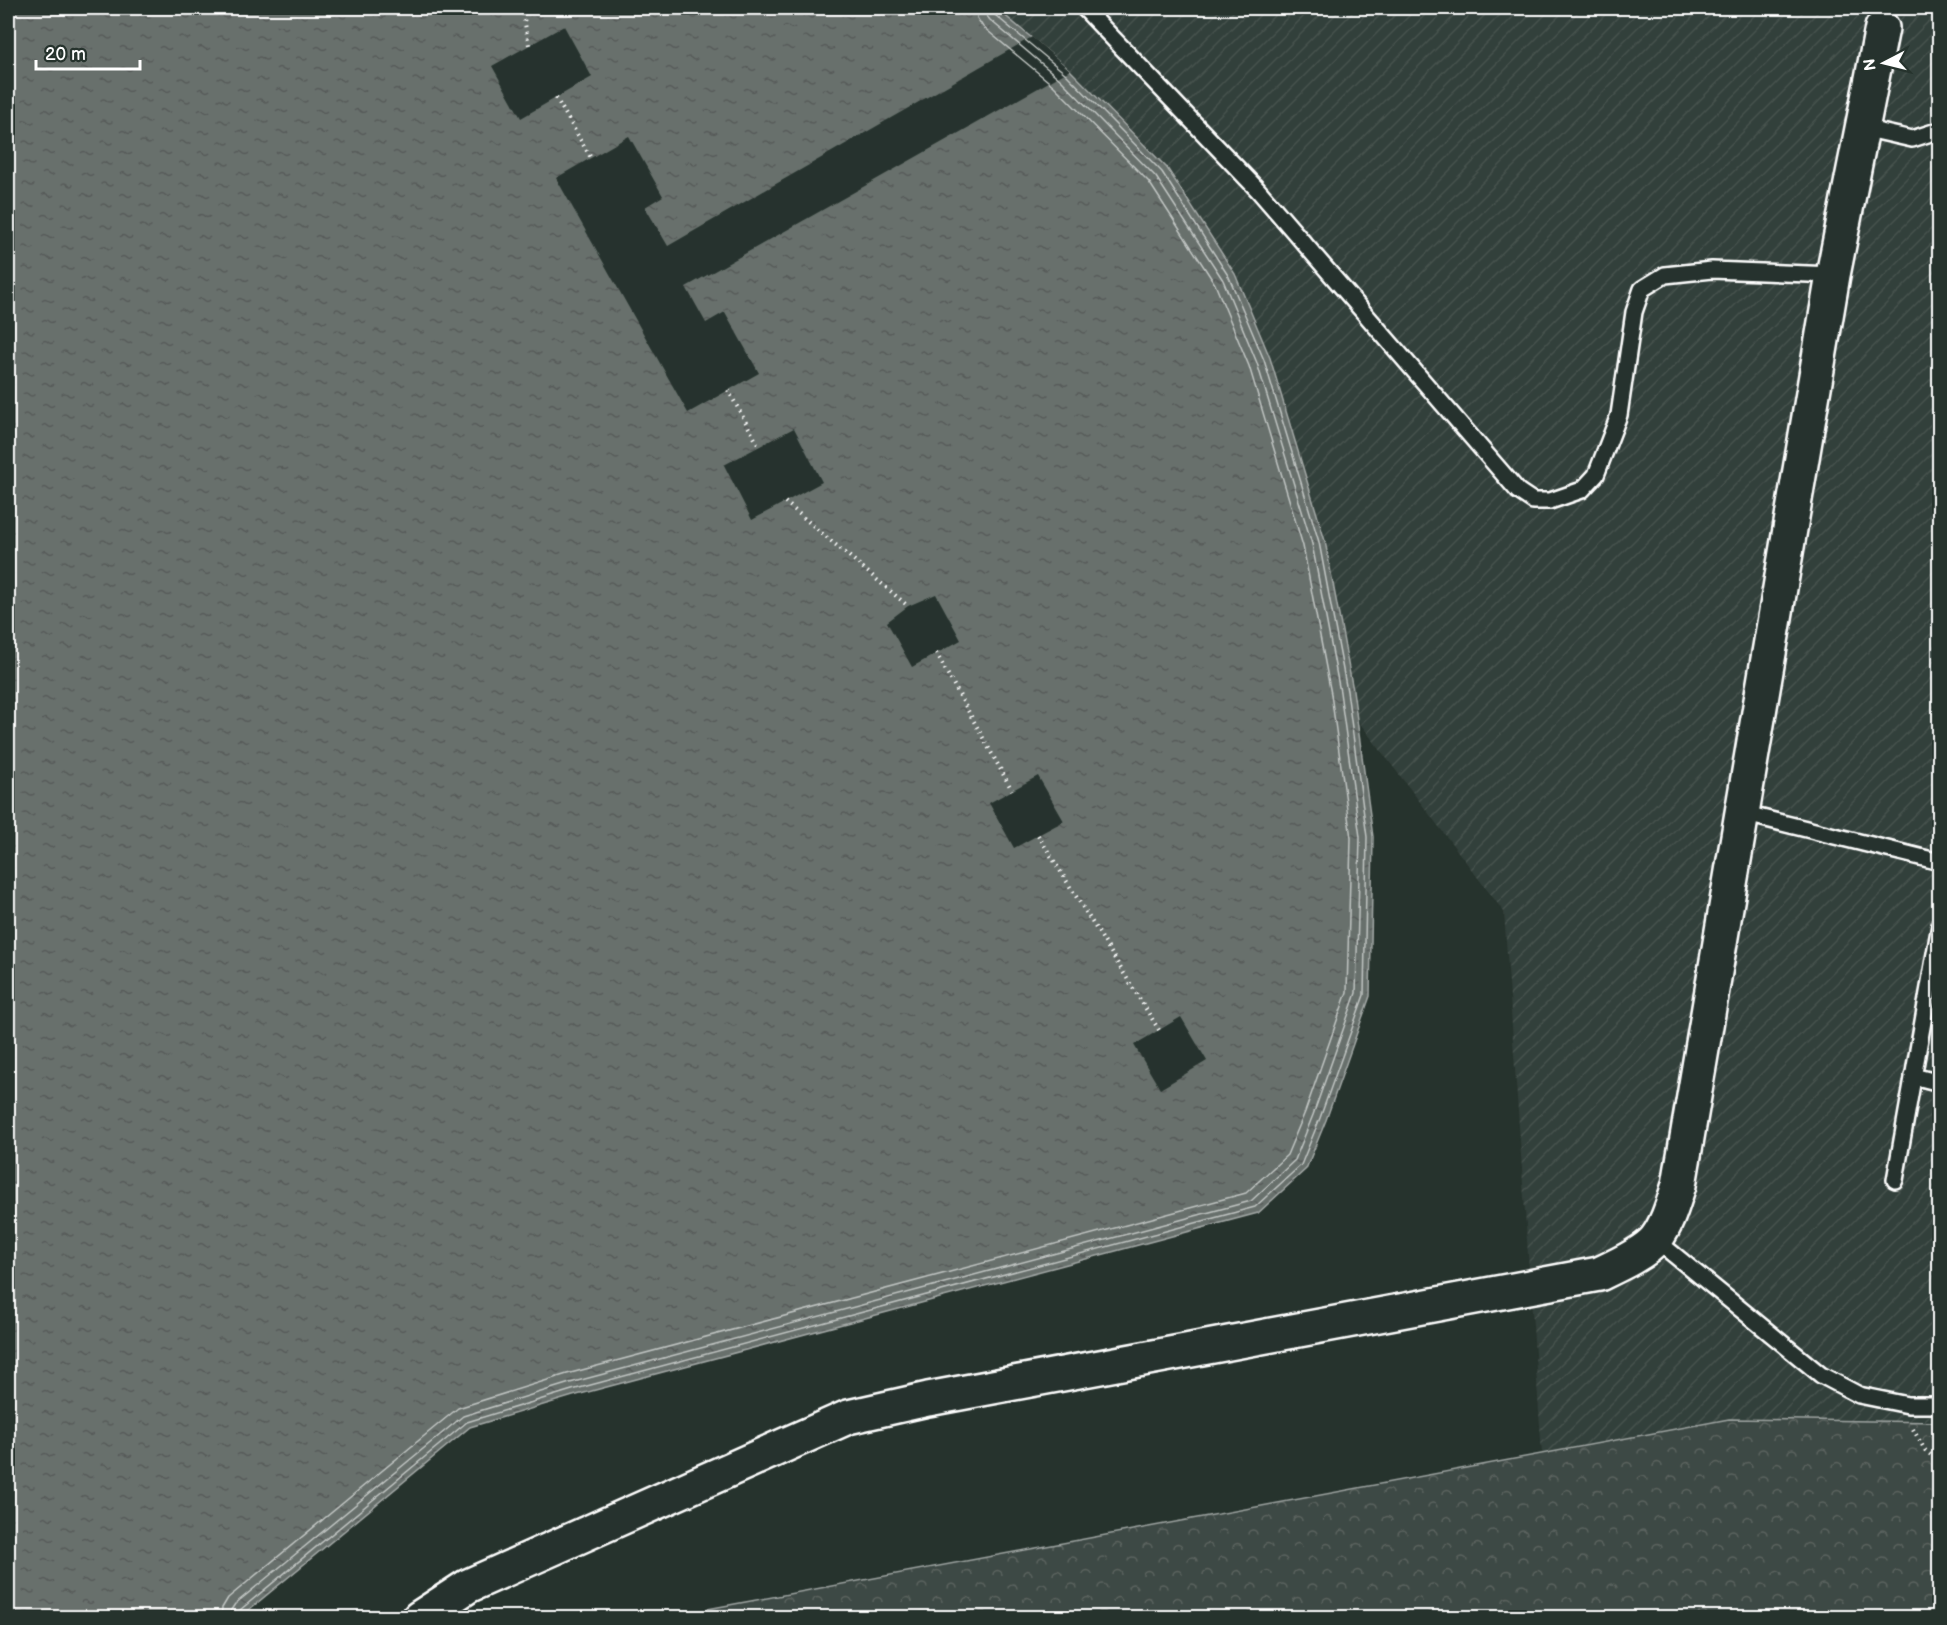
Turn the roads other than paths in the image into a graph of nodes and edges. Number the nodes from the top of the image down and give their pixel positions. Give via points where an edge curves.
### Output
1 (1084, 8) edge
2 (1882, 28) dead end
3 (1863, 128) junction
4 (1940, 130) edge
5 (1833, 275) junction
6 (1742, 813) junction
7 (1940, 862) edge
8 (1940, 925) edge
9 (1913, 1076) junction
10 (1940, 1083) edge
11 (1895, 1180) dead end
12 (1656, 1240) junction
13 (1940, 1405) edge
14 (419, 1617) edge

1 - 5 lane via 1258,190 1518,491 1533,501 1566,497 1582,490 1596,475 1619,415 1634,312 1642,289 1665,275 1712,270
2 - 3 street
3 - 4 lane via 1912,139
3 - 5 street
5 - 6 street
6 - 7 lane
6 - 12 street via 1678,1185 1669,1217
8 - 9 lane
9 - 10 lane
9 - 11 lane
12 - 13 lane via 1821,1375 1859,1395
12 - 14 street via 1625,1262 1599,1274 940,1396 848,1417 468,1586

